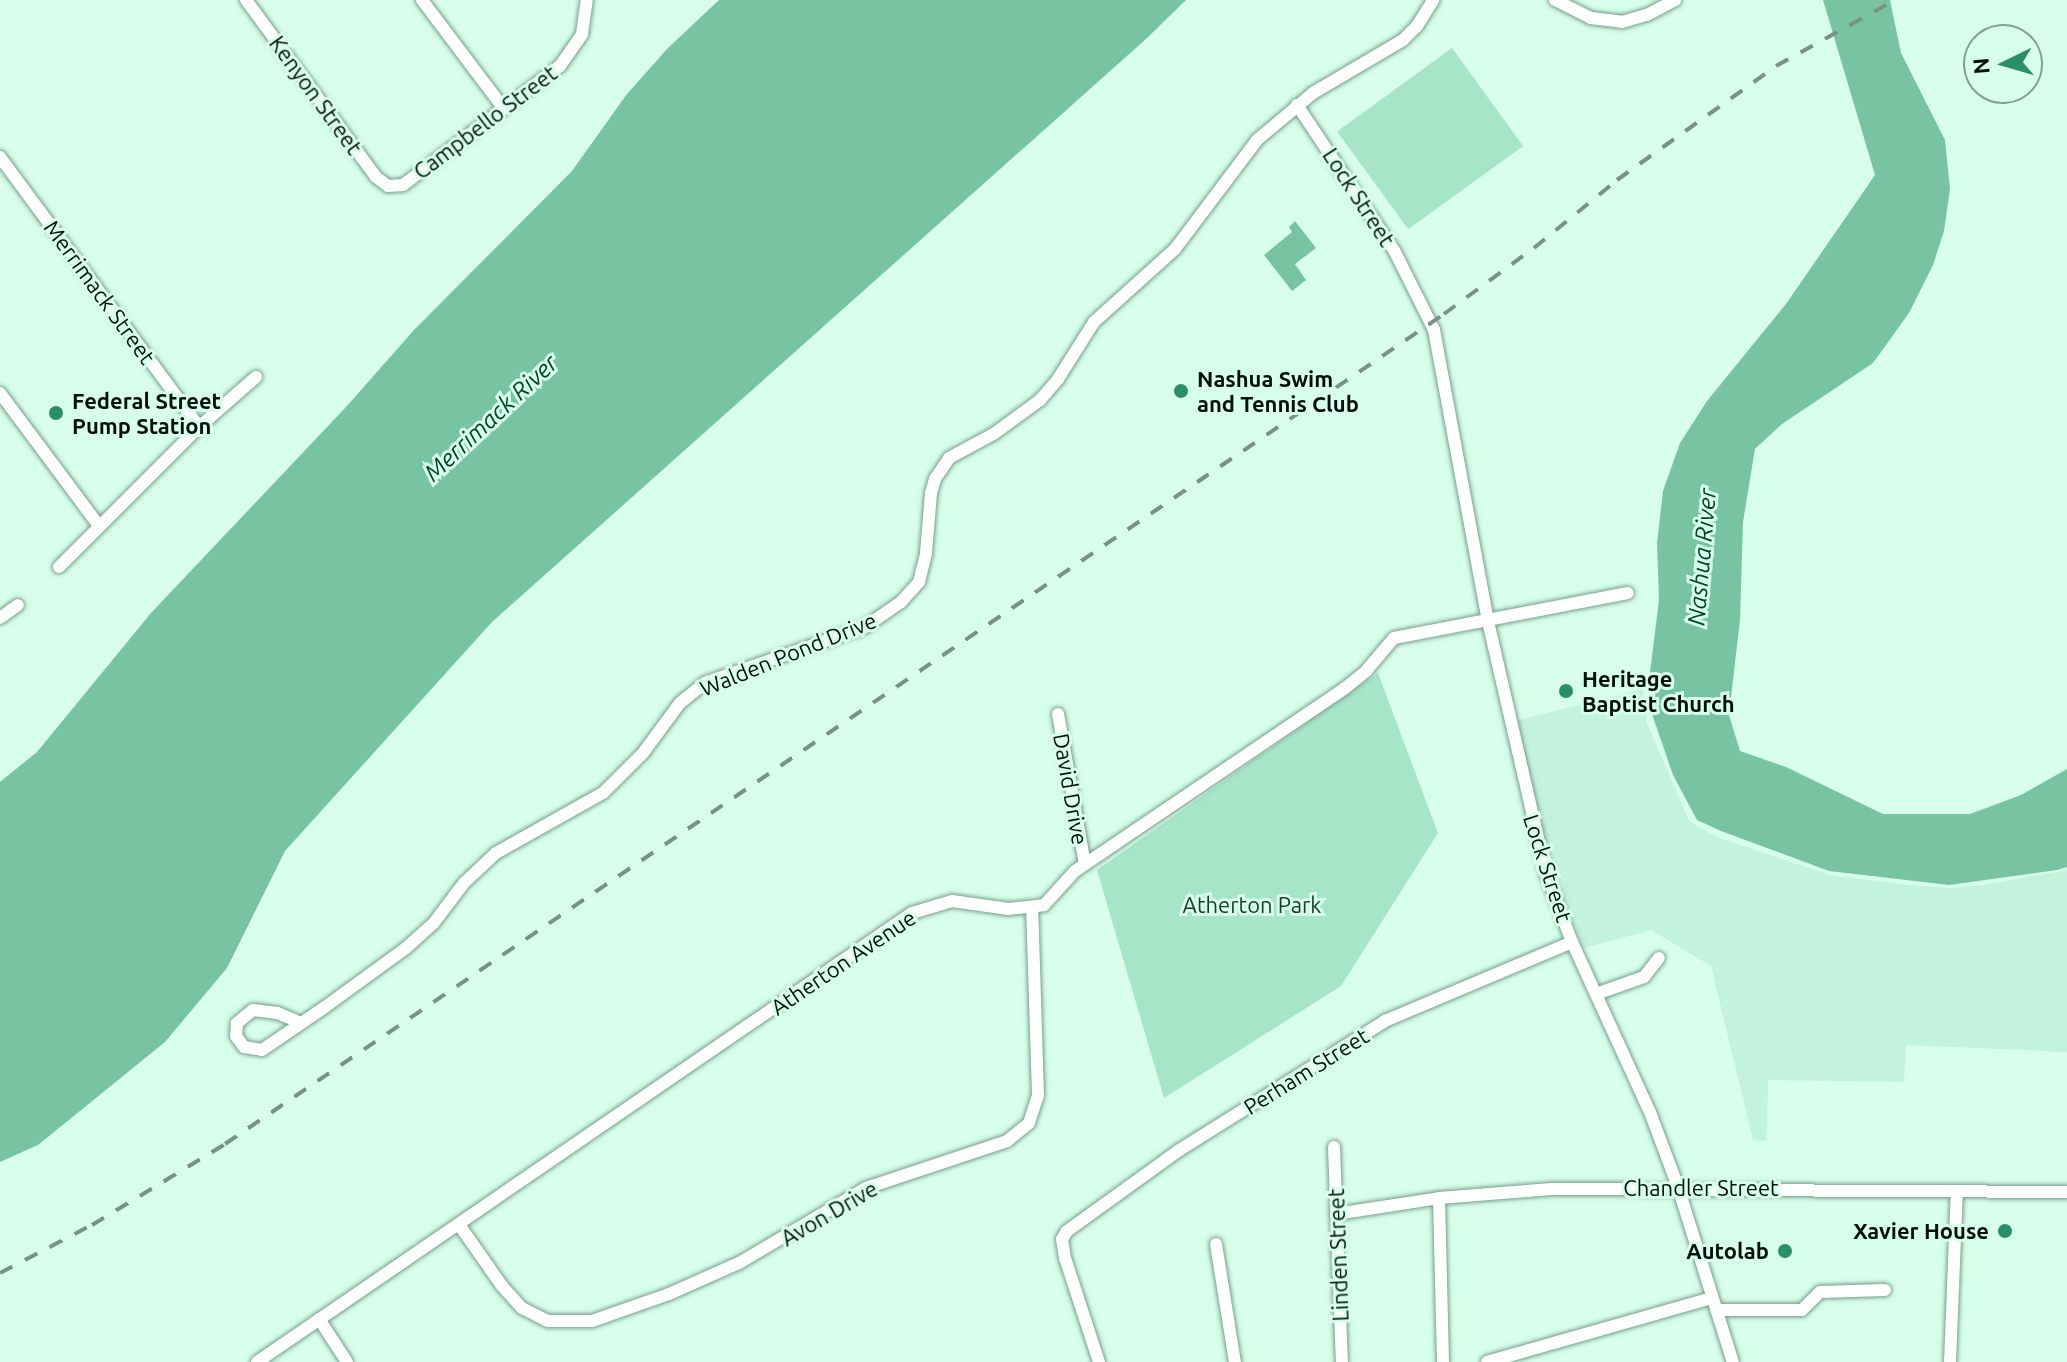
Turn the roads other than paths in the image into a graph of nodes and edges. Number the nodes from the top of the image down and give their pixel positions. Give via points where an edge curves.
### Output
1 (246, 0) edge
2 (422, 0) edge
3 (587, 0) edge
4 (1433, 0) edge
5 (1555, 0) edge
6 (1675, 0) edge
7 (1656, 5) edge
8 (1297, 105) junction
9 (504, 109) junction
10 (0, 157) edge
11 (388, 186) joint
12 (256, 377) dead end
13 (0, 393) edge
14 (199, 427) junction
15 (99, 526) junction
16 (59, 567) dead end
17 (1628, 593) dead end
18 (18, 605) dead end
19 (1487, 617) junction
20 (0, 618) edge
21 (1058, 714) dead end
22 (1085, 864) junction
23 (1032, 908) junction
24 (1572, 942) junction
25 (1659, 958) dead end
26 (1596, 994) junction
27 (301, 1023) junction
28 (1334, 1147) dead end
29 (1678, 1187) junction
30 (1957, 1191) junction
31 (2067, 1192) edge
32 (1439, 1198) junction
33 (1336, 1214) junction
34 (460, 1226) junction
35 (1216, 1244) dead end
36 (1885, 1290) dead end
37 (1714, 1304) junction
38 (319, 1319) junction
39 (257, 1362) edge
40 (347, 1362) edge
41 (1099, 1362) edge
42 (1235, 1362) edge
43 (1342, 1362) edge
44 (1443, 1362) edge
45 (1487, 1362) edge
46 (1733, 1362) edge
47 (1950, 1362) edge

1 - 11 street, Kenyon Street via 376,177
2 - 9 street
3 - 9 street, Campbello Street via 582,34 572,52
4 - 8 street, Walden Pond Drive via 1403,40
5 - 7 street via 1609,21 1635,20
6 - 7 street
8 - 19 street, Lock Street via 1395,252 1434,330
8 - 27 street, Walden Pond Drive via 1237,162 1175,249 1094,322 1040,400 942,466 931,493 923,569 901,602 865,627 723,675 688,695 643,753 603,793 509,843 464,883 433,924 406,948
9 - 11 street, Campbello Street via 403,185
10 - 14 street, Merrimack Street
12 - 14 street
13 - 15 street
14 - 15 street
15 - 16 street
17 - 19 street
18 - 20 street
19 - 22 street via 1394,638 1344,689
19 - 24 street, Lock Street via 1527,800
21 - 22 street, David Drive
22 - 23 street via 1050,900
23 - 34 street, Atherton Avenue via 959,901 912,913
23 - 34 street, Avon Drive via 1038,1095 1029,1123 1007,1141 866,1188 739,1263 592,1321 548,1321 522,1308
24 - 26 street, Lock Street
24 - 41 street, Perham Street via 1385,1021 1178,1151 1078,1222 1062,1239
25 - 26 street via 1644,977
26 - 29 street, Lock Street
27 - 27 street, Walden Pond Drive via 272,1011 253,1010 237,1023 236,1036 244,1047 262,1050
28 - 33 street, Linden Street
29 - 30 street, Chandler Street
29 - 32 street, Chandler Street
29 - 37 street, Lock Street
30 - 31 street, Chandler Street
30 - 47 street
32 - 33 street, Chandler Street
32 - 44 street
33 - 43 street, Linden Street
34 - 38 street, Atherton Avenue
35 - 42 street
36 - 37 street via 1820,1292 1802,1310
37 - 45 street
37 - 46 street, Lock Street
38 - 39 street, Atherton Avenue
38 - 40 street

